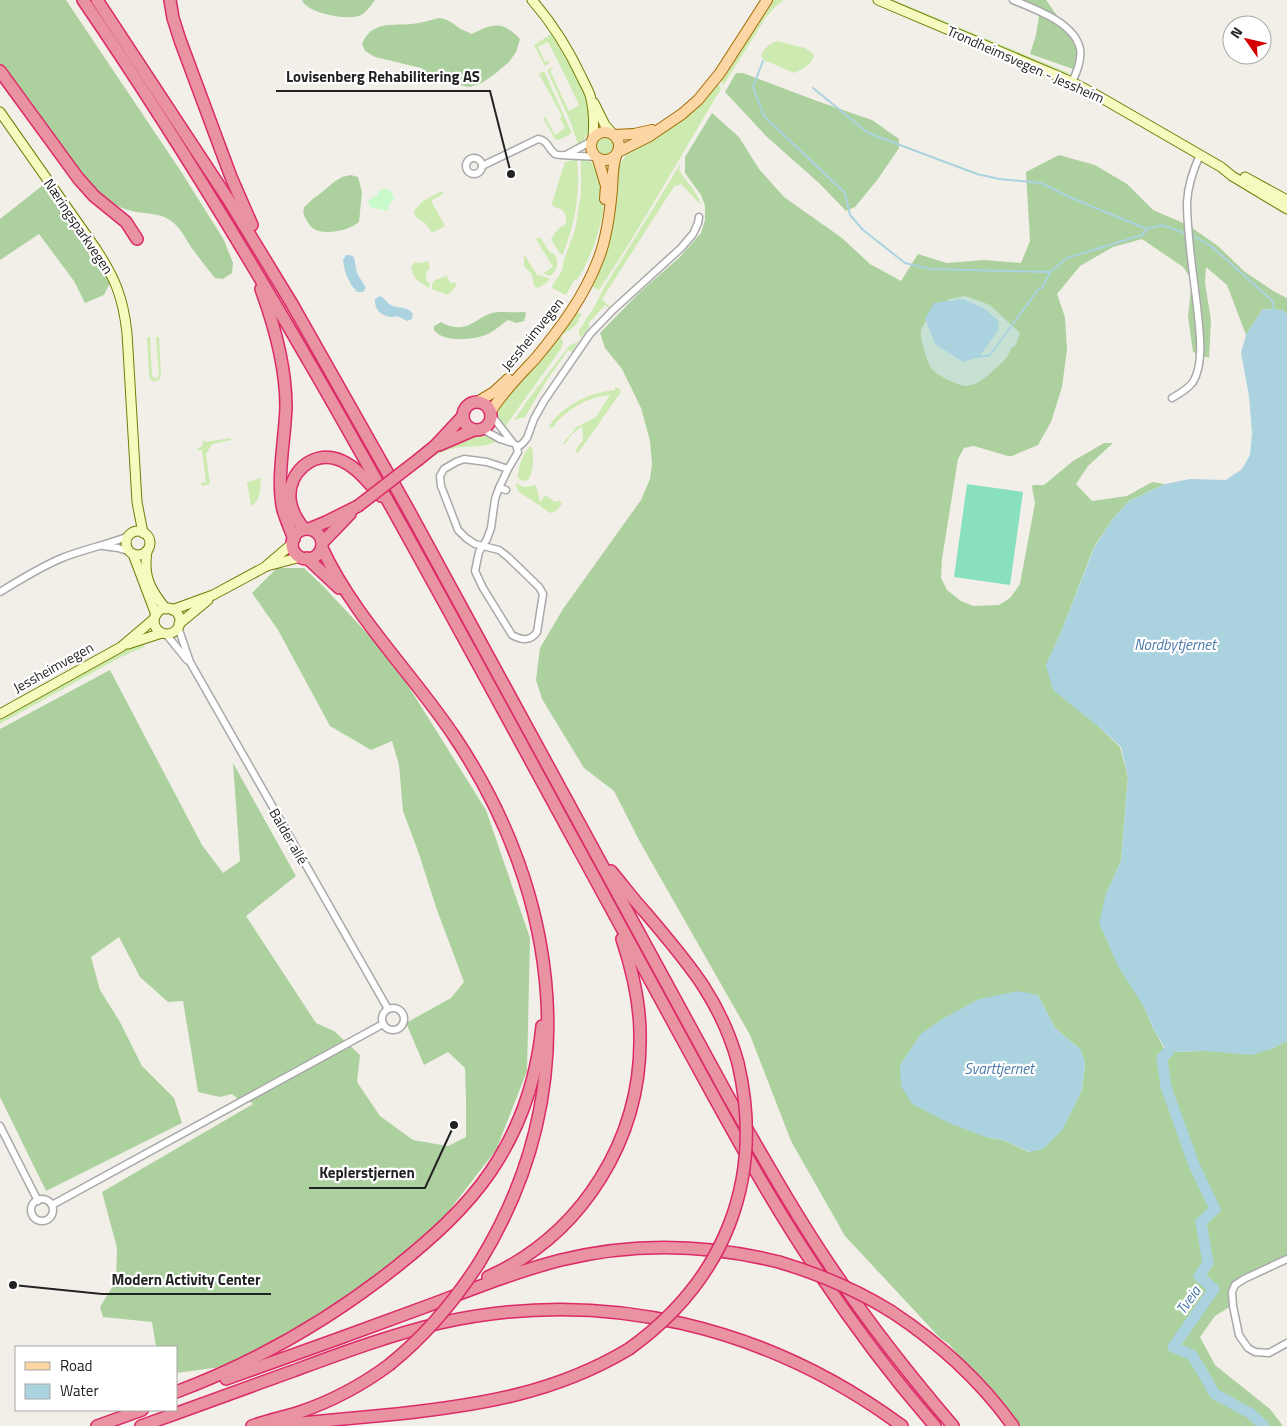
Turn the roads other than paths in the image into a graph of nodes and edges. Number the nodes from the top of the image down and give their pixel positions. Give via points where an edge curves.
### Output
1 (83, 0) edge
2 (97, 0) edge
3 (170, 0) edge
4 (532, 0) edge
5 (878, 0) edge
6 (1013, 0) edge
7 (765, 1) edge
8 (0, 71) edge
9 (1072, 82) junction
10 (591, 99) junction
11 (0, 112) edge
12 (661, 128) junction
13 (613, 134) junction
14 (593, 139) junction
15 (617, 154) junction
16 (1200, 154) junction
17 (566, 155) junction
18 (596, 158) junction
19 (482, 166) dead end
20 (1222, 167) junction
21 (1287, 200) edge
22 (1287, 208) edge
23 (699, 217) dead end
24 (137, 238) dead end
25 (262, 253) junction
26 (251, 262) junction
27 (1172, 398) dead end
28 (479, 401) junction
29 (492, 414) junction
30 (463, 416) junction
31 (478, 429) junction
32 (516, 445) junction
33 (435, 446) junction
34 (508, 468) junction
35 (138, 502) junction
36 (358, 506) junction
37 (395, 513) junction
38 (307, 529) junction
39 (143, 533) junction
40 (130, 535) junction
41 (293, 541) junction
42 (99, 546) junction
43 (322, 546) junction
44 (483, 546) junction
45 (147, 551) junction
46 (132, 553) junction
47 (304, 558) junction
48 (265, 567) junction
49 (0, 592) edge
50 (213, 595) junction
51 (349, 598) junction
52 (169, 609) junction
53 (155, 617) junction
54 (179, 625) junction
55 (164, 634) junction
56 (121, 647) junction
57 (190, 662) junction
58 (0, 714) edge
59 (590, 843) junction
60 (612, 911) junction
61 (540, 942) junction
62 (388, 1009) junction
63 (383, 1024) junction
64 (0, 1126) edge
65 (38, 1201) junction
66 (52, 1206) junction
67 (1287, 1259) edge
68 (438, 1302) junction
69 (1287, 1343) edge
70 (178, 1391) edge
71 (178, 1396) edge
72 (137, 1411) edge
73 (97, 1426) edge
74 (141, 1426) edge
75 (252, 1426) edge
76 (269, 1426) edge
77 (902, 1426) edge
78 (935, 1426) edge
79 (952, 1426) edge
80 (1013, 1426) edge

1 - 26 highway
2 - 25 highway
3 - 25 highway via 180,40
4 - 10 main road via 568,50
5 - 9 main road, Trondheimsvegen - Jessheim
6 - 9 street via 1047,14 1078,42 1080,62
7 - 12 main road via 709,88 682,114
8 - 24 highway via 78,178 126,222
9 - 16 main road, Trondheimsvegen - Jessheim
10 - 13 main road
10 - 14 main road
11 - 35 main road, Næringsparkvegen via 96,248 119,291 127,333
12 - 13 main road via 634,134
12 - 15 main road
13 - 14 main road via 604,132
13 - 15 main road via 618,141
14 - 17 street
14 - 18 main road via 591,149
15 - 18 main road via 606,161
15 - 29 main road, Jessheimvegen via 605,236 591,277 564,322 508,388
16 - 20 main road, Trondheimsvegen - Jessheim
16 - 27 street via 1191,175 1187,202 1200,359 1192,382
17 - 18 street
17 - 19 street via 555,154 547,142 538,139
18 - 28 main road, Jessheimvegen via 606,186 606,202 595,254 587,273 534,353 494,392
20 - 21 main road, Trondheimsvegen - Jessheim
20 - 22 main road, Trondheimsvegen - Jessheim
23 - 32 street via 688,241 590,334 544,401 527,438
25 - 59 highway via 386,468
26 - 37 highway
26 - 41 highway via 271,316 282,364 286,406 281,495
28 - 29 highway via 486,404
28 - 30 highway via 466,407
29 - 31 highway via 487,426
29 - 32 street
30 - 31 highway via 466,425
30 - 33 highway
31 - 32 street
31 - 33 highway
32 - 34 street via 518,452
33 - 36 highway, bridge
34 - 44 street via 503,489 495,499 491,528
34 - 44 street via 464,460 449,465 440,476 458,530 475,544
35 - 39 main road, Næringsparkvegen
35 - 40 main road, Næringsparkvegen
36 - 38 highway
36 - 43 highway
37 - 38 highway via 351,466 333,458 320,458 305,464 295,475 291,488 292,510
37 - 60 highway
38 - 41 highway via 296,534
38 - 43 highway via 320,535
39 - 40 main road
39 - 45 main road, Næringsparkvegen via 149,541
40 - 42 street
40 - 46 main road, Næringsparkvegen via 126,544
41 - 47 highway via 295,551
41 - 48 main road
42 - 46 street
42 - 49 street via 47,564
43 - 47 highway via 316,556
43 - 51 highway
44 - 44 street via 475,571 483,588 512,635 525,640 534,637 543,594 508,557 499,550
45 - 46 main road
45 - 52 main road, Næringsparkvegen via 145,569 150,587
46 - 53 main road, Næringsparkvegen
47 - 48 main road
47 - 51 highway
48 - 50 main road
50 - 52 main road
50 - 54 main road
51 - 61 highway via 442,720 483,783 519,866
52 - 53 main road via 160,611
52 - 54 main road via 179,617
53 - 55 main road via 155,626
53 - 56 main road, Jessheimvegen
54 - 55 main road via 175,631
54 - 57 street, Balder allé
55 - 56 main road, Jessheimvegen
55 - 57 street, Balder allé
56 - 58 main road, Jessheimvegen
57 - 62 street, Balder allé
59 - 76 highway, bridge via 706,988 726,1028 738,1063 745,1103 746,1140 741,1184 728,1229 713,1258 694,1288 650,1334 602,1365 546,1388 435,1410
59 - 79 highway via 729,1098 802,1222 867,1318
60 - 68 highway via 633,979 640,1028 638,1082 621,1141 588,1198 550,1238 510,1266
60 - 78 highway via 746,1155 801,1246 856,1326
61 - 70 highway via 543,1013 532,1083 504,1149 467,1202 414,1252 328,1316 239,1366
61 - 75 highway, bridge via 548,1030 540,1112 515,1193 479,1263 430,1328 389,1365 331,1400
62 - 63 street via 382,1017
62 - 63 street via 399,1010 404,1015 404,1022 395,1030
63 - 66 street
64 - 65 street
65 - 66 street via 44,1200
65 - 66 street via 32,1212 40,1221 52,1215
67 - 69 street via 1235,1285 1232,1292 1240,1336 1248,1348 1269,1353
68 - 71 highway
68 - 80 highway, bridge via 553,1262 580,1256 623,1249 678,1247 738,1253 805,1270 838,1283 892,1312 930,1339 966,1371
72 - 73 highway
74 - 77 highway via 415,1330 483,1316 564,1310 648,1316 734,1338 822,1375

